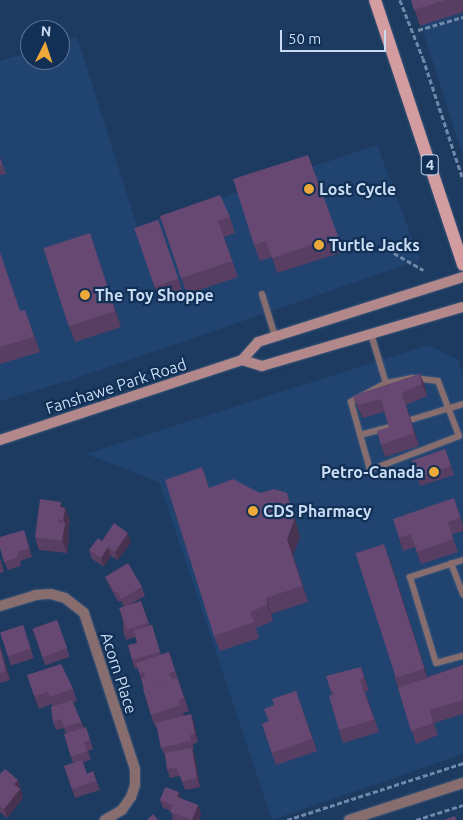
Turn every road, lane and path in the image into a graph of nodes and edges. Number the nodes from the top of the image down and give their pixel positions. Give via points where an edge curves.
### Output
1 (375, 0) edge
2 (400, 0) edge
3 (463, 17) edge
4 (418, 30) dead end
5 (463, 179) edge
6 (394, 253) dead end
7 (463, 265) edge
8 (423, 270) dead end
9 (463, 276) edge
10 (262, 294) dead end
11 (463, 306) edge
12 (371, 334) junction
13 (275, 336) junction
14 (242, 360) junction
15 (386, 383) junction
16 (463, 404) edge
17 (449, 408) junction
18 (410, 420) edge
19 (390, 427) edge
20 (360, 435) junction
21 (0, 440) edge
22 (463, 560) edge
23 (451, 563) junction
24 (463, 595) edge
25 (0, 606) edge
26 (463, 656) edge
27 (463, 763) edge
28 (463, 782) edge
29 (463, 805) edge
30 (104, 820) edge
31 (287, 820) edge
32 (349, 820) edge
33 (416, 820) edge

1 - 7 main road, 4
2 - 5 path
3 - 4 path
6 - 8 path
9 - 13 main road, Fanshawe Park Road
10 - 13 lane
11 - 12 main road, Fanshawe Park Road
12 - 14 main road, Fanshawe Park Road via 262,366
12 - 15 lane
13 - 14 main road, Fanshawe Park Road via 258,342
14 - 21 main road, Fanshawe Park Road
15 - 17 lane via 412,378 438,381
15 - 20 lane via 351,402
16 - 17 lane
17 - 18 lane
17 - 20 lane via 459,436 370,470
19 - 20 lane
22 - 23 lane
23 - 24 lane
23 - 26 lane via 410,577 436,664
25 - 30 street, Acorn Place via 51,594 65,598 84,613 135,769 131,797 122,810
27 - 31 path
28 - 32 street
29 - 33 path

